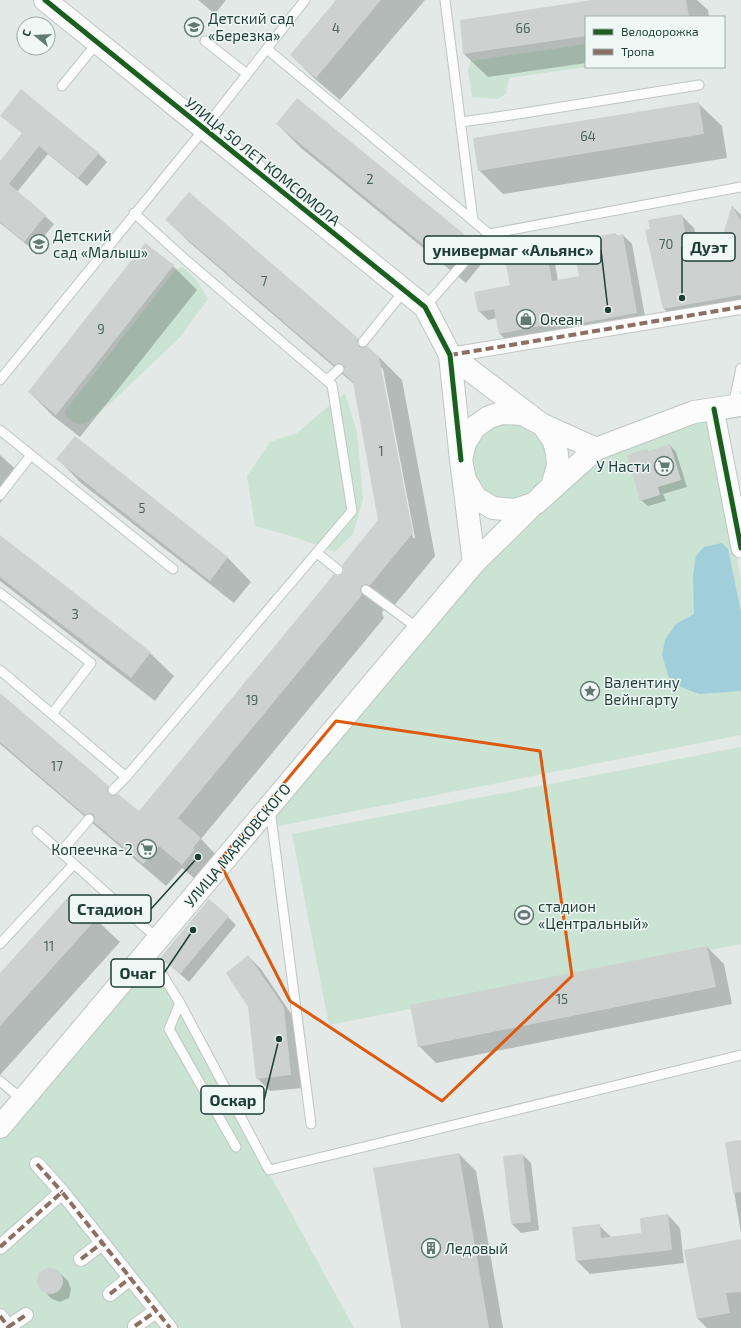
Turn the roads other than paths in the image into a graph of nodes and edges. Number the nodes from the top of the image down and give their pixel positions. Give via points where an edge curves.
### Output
1 (45, 0) edge
2 (305, 0) edge
3 (445, 0) edge
4 (205, 41) dead end
5 (97, 43) junction
6 (267, 49) junction
7 (247, 74) junction
8 (699, 85) dead end
9 (62, 86) dead end
10 (461, 122) junction
11 (204, 128) junction
12 (741, 186) edge
13 (134, 214) junction
14 (473, 221) junction
15 (489, 234) junction
16 (404, 291) junction
17 (425, 307) junction
18 (741, 307) edge
19 (363, 342) dead end
20 (450, 355) junction
21 (741, 368) edge
22 (339, 369) dead end
23 (0, 380) edge
24 (327, 380) junction
25 (729, 407) edge
26 (543, 425) junction
27 (0, 430) edge
28 (596, 450) junction
29 (31, 454) junction
30 (461, 460) junction
31 (0, 495) edge
32 (536, 503) junction
33 (741, 548) edge
34 (317, 552) junction
35 (474, 562) junction
36 (173, 569) dead end
37 (338, 570) dead end
38 (366, 590) dead end
39 (0, 593) edge
40 (419, 629) junction
41 (0, 670) edge
42 (52, 714) junction
43 (126, 777) junction
44 (113, 790) dead end
45 (270, 806) junction
46 (89, 818) dead end
47 (37, 831) dead end
48 (61, 852) junction
49 (74, 864) junction
50 (0, 944) edge
51 (153, 945) junction
52 (180, 1003) junction
53 (741, 1055) edge
54 (0, 1081) edge
55 (23, 1100) junction
56 (311, 1124) dead end
57 (0, 1127) edge
58 (236, 1147) dead end
59 (37, 1164) dead end
60 (62, 1192) junction
61 (102, 1243) junction
62 (0, 1247) edge
63 (81, 1259) dead end
64 (130, 1278) junction
65 (110, 1294) dead end
66 (156, 1311) junction
67 (26, 1315) dead end
68 (6, 1324) edge
69 (135, 1326) dead end
70 (170, 1328) edge

1 - 5 main road, УЛИЦА 50 ЛЕТ КОМСОМОЛА
2 - 6 lane
3 - 10 lane
4 - 7 lane
5 - 9 lane
5 - 11 main road, УЛИЦА 50 ЛЕТ КОМСОМОЛА
6 - 7 lane
6 - 14 lane
7 - 11 lane
8 - 10 lane
10 - 14 lane
11 - 13 lane
11 - 16 main road, УЛИЦА 50 ЛЕТ КОМСОМОЛА
12 - 15 lane
13 - 23 lane
13 - 24 lane
14 - 15 lane
15 - 17 lane
16 - 17 main road, УЛИЦА 50 ЛЕТ КОМСОМОЛА
16 - 19 lane
17 - 20 main road, УЛИЦА 50 ЛЕТ КОМСОМОЛА
18 - 20 street
20 - 26 main road
20 - 30 main road
21 - 25 lane
22 - 24 lane
24 - 34 lane via 332,385 352,511
25 - 28 main road via 694,412
25 - 33 street
26 - 28 main road
26 - 30 main road via 523,414 502,413 489,417 475,427 464,443
26 - 32 main road via 554,441 558,466 552,486
27 - 29 lane
28 - 32 main road
29 - 31 lane
29 - 36 lane
30 - 32 main road via 465,480 476,498 493,508 515,510
30 - 35 main road
32 - 35 main road, УЛИЦА МАЯКОВСКОГО
34 - 37 lane
34 - 43 lane
35 - 40 main road, УЛИЦА МАЯКОВСКОГО
38 - 40 lane
39 - 42 lane via 91,663
40 - 45 main road, УЛИЦА МАЯКОВСКОГО
41 - 42 lane
42 - 43 lane
43 - 44 lane
45 - 51 main road, УЛИЦА МАЯКОВСКОГО
45 - 56 lane
46 - 48 lane
47 - 48 lane
48 - 49 lane
49 - 50 lane
49 - 51 lane
51 - 52 lane
51 - 55 main road, УЛИЦА МАЯКОВСКОГО
52 - 53 lane via 269,1170
52 - 58 lane via 169,1029
54 - 55 lane
55 - 57 main road, УЛИЦА МАЯКОВСКОГО
59 - 60 street
60 - 61 street
60 - 62 street
61 - 63 street
61 - 64 street
64 - 65 street
64 - 66 street
66 - 69 street
66 - 70 street
67 - 68 street

